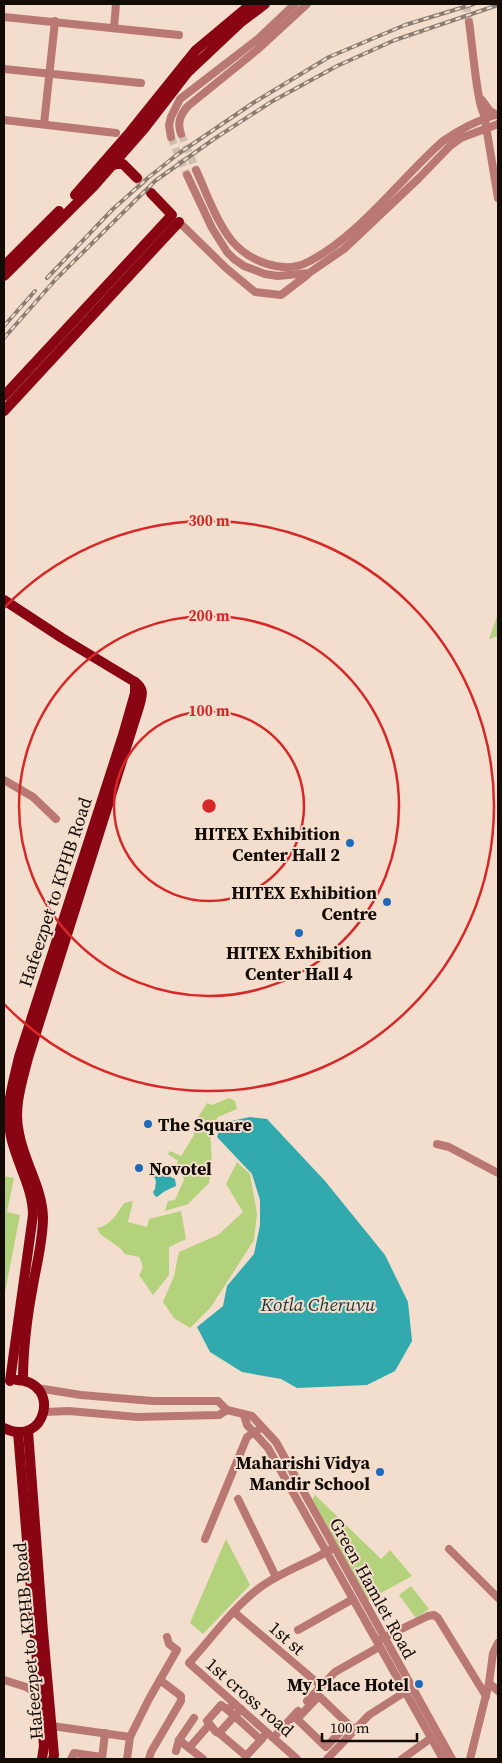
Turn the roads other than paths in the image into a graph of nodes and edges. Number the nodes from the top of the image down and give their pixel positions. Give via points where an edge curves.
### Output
1 (116, 4) edge
2 (251, 4) edge
3 (265, 4) edge
4 (295, 4) edge
5 (307, 4) edge
6 (4, 17) edge
7 (55, 21) junction
8 (114, 28) junction
9 (179, 35) dead end
10 (4, 69) edge
11 (50, 74) junction
12 (141, 83) dead end
13 (482, 100) junction
14 (498, 114) edge
15 (484, 116) junction
16 (4, 120) edge
17 (44, 124) junction
18 (498, 124) edge
19 (485, 128) junction
20 (116, 133) dead end
21 (181, 134) tunnel mouth
22 (172, 137) tunnel mouth
23 (110, 166) junction
24 (196, 170) tunnel mouth
25 (187, 175) tunnel mouth
26 (137, 178) tunnel mouth
27 (402, 188) junction
28 (151, 193) tunnel mouth
29 (498, 198) edge
30 (175, 218) junction
31 (4, 266) edge
32 (308, 273) junction
33 (4, 276) edge
34 (4, 396) edge
35 (4, 411) edge
36 (4, 600) edge
37 (135, 682) junction
38 (4, 780) edge
39 (56, 819) dead end
40 (437, 1144) dead end
41 (498, 1173) edge
42 (23, 1380) junction
43 (7, 1383) edge
44 (37, 1388) junction
45 (227, 1410) junction
46 (44, 1412) junction
47 (244, 1415) junction
48 (263, 1426) junction
49 (4, 1428) edge
50 (23, 1431) junction
51 (255, 1432) junction
52 (238, 1499) dead end
53 (205, 1539) dead end
54 (449, 1549) dead end
55 (330, 1550) junction
56 (276, 1578) junction
57 (498, 1598) edge
58 (353, 1599) junction
59 (234, 1612) junction
60 (298, 1630) dead end
61 (167, 1637) dead end
62 (380, 1642) junction
63 (498, 1643) edge
64 (4, 1680) edge
65 (160, 1680) junction
66 (489, 1682) junction
67 (321, 1686) junction
68 (498, 1691) edge
69 (405, 1692) junction
70 (40, 1695) junction
71 (486, 1696) junction
72 (234, 1703) junction
73 (241, 1709) junction
74 (228, 1710) junction
75 (234, 1716) junction
76 (194, 1718) dead end
77 (348, 1724) junction
78 (209, 1725) junction
79 (52, 1726) junction
80 (355, 1730) junction
81 (105, 1733) junction
82 (219, 1733) junction
83 (271, 1735) junction
84 (130, 1737) junction
85 (431, 1738) junction
86 (180, 1740) junction
87 (260, 1740) junction
88 (191, 1749) junction
89 (176, 1752) dead end
90 (102, 1758) edge
91 (42, 1759) edge
92 (53, 1759) edge
93 (71, 1759) edge
94 (127, 1759) edge
95 (149, 1759) edge
96 (189, 1759) edge
97 (203, 1759) edge
98 (297, 1759) edge
99 (328, 1759) edge
100 (402, 1759) edge
101 (443, 1759) edge
102 (452, 1759) edge
103 (470, 1759) edge

1 - 8 street
2 - 31 main road via 196,50 83,188
3 - 23 main road via 188,72 144,129
4 - 22 street via 258,39 180,99 169,125
5 - 21 street via 182,112
6 - 7 street
7 - 8 street
7 - 11 street
8 - 9 street
10 - 11 street
11 - 12 street
11 - 17 street
13 - 14 street via 490,111
13 - 15 street
13 - 15 street via 470,22 479,100
14 - 15 street
15 - 19 street
15 - 27 street via 443,141
16 - 17 street
17 - 20 street
18 - 19 street
19 - 27 street via 461,138
19 - 29 street
23 - 26 main road via 123,164
23 - 33 main road
24 - 27 street via 224,230 233,242 252,257 276,266 306,263 338,242
25 - 32 street via 212,228 234,259 271,275
27 - 32 street via 344,249
28 - 30 main road
30 - 32 street via 255,292 281,295
30 - 34 main road
30 - 35 main road
36 - 37 main road
37 - 42 main road via 142,690 139,706 28,1058 17,1109 19,1133 39,1194 42,1217 23,1348
37 - 43 main road, Hafeezpet to KPHB Road via 128,718 10,1095 10,1136 29,1190 33,1215
38 - 39 street via 33,797
40 - 41 street via 449,1146
42 - 43 main road, Hafeezpet to KPHB Road
42 - 44 main road
44 - 45 street, Green Hamlet Road via 153,1401 218,1400
44 - 46 main road via 42,1395
45 - 46 street via 218,1415 137,1418 69,1411
45 - 47 street, Green Hamlet Road
46 - 50 main road via 35,1426
47 - 48 street, Green Hamlet Road via 252,1416
47 - 51 street, Green Hamlet Road via 247,1425
48 - 51 street
48 - 55 street, Green Hamlet Road via 276,1442
49 - 50 main road
50 - 70 main road, Hafeezpet to KPHB Road
50 - 79 main road, Hafeezpet to KPHB Road
51 - 53 street via 247,1437
51 - 55 street, Green Hamlet Road
52 - 56 street
54 - 57 street
55 - 56 street, 1st cross road
55 - 58 street, Green Hamlet Road
55 - 62 street, Green Hamlet Road
56 - 59 street, 1st cross road via 257,1590
58 - 60 street
58 - 62 street, Green Hamlet Road
59 - 67 street, 1st st
59 - 72 street, 1st cross road via 189,1663
61 - 65 street via 169,1644 177,1650
62 - 67 street via 335,1672
62 - 69 street, Green Hamlet Road
62 - 71 street via 434,1615
62 - 102 street, Green Hamlet Road
63 - 66 street via 493,1653
64 - 70 street
65 - 84 street
65 - 95 street via 181,1696 181,1701
66 - 68 street
66 - 71 street
67 - 83 street
69 - 80 street via 373,1711
69 - 85 street, Green Hamlet Road
70 - 91 main road, Hafeezpet to KPHB Road
71 - 103 street
72 - 73 street, 1st cross road
72 - 74 street
73 - 75 street
73 - 83 street, 1st cross road
74 - 75 street
74 - 78 street via 221,1705 207,1722
75 - 82 street
75 - 87 street
76 - 86 street
77 - 77 street via 320,1697 297,1719 326,1746
77 - 80 street
78 - 82 street
78 - 88 street
79 - 81 street
79 - 92 main road, Hafeezpet to KPHB Road
80 - 99 street
81 - 84 street
81 - 90 street
82 - 87 street via 246,1756
83 - 87 street
83 - 98 street, 1st cross road
84 - 94 street
85 - 100 street
85 - 101 street, Green Hamlet Road
86 - 88 street
86 - 89 street
88 - 96 street
88 - 97 street
90 - 93 street via 74,1753

